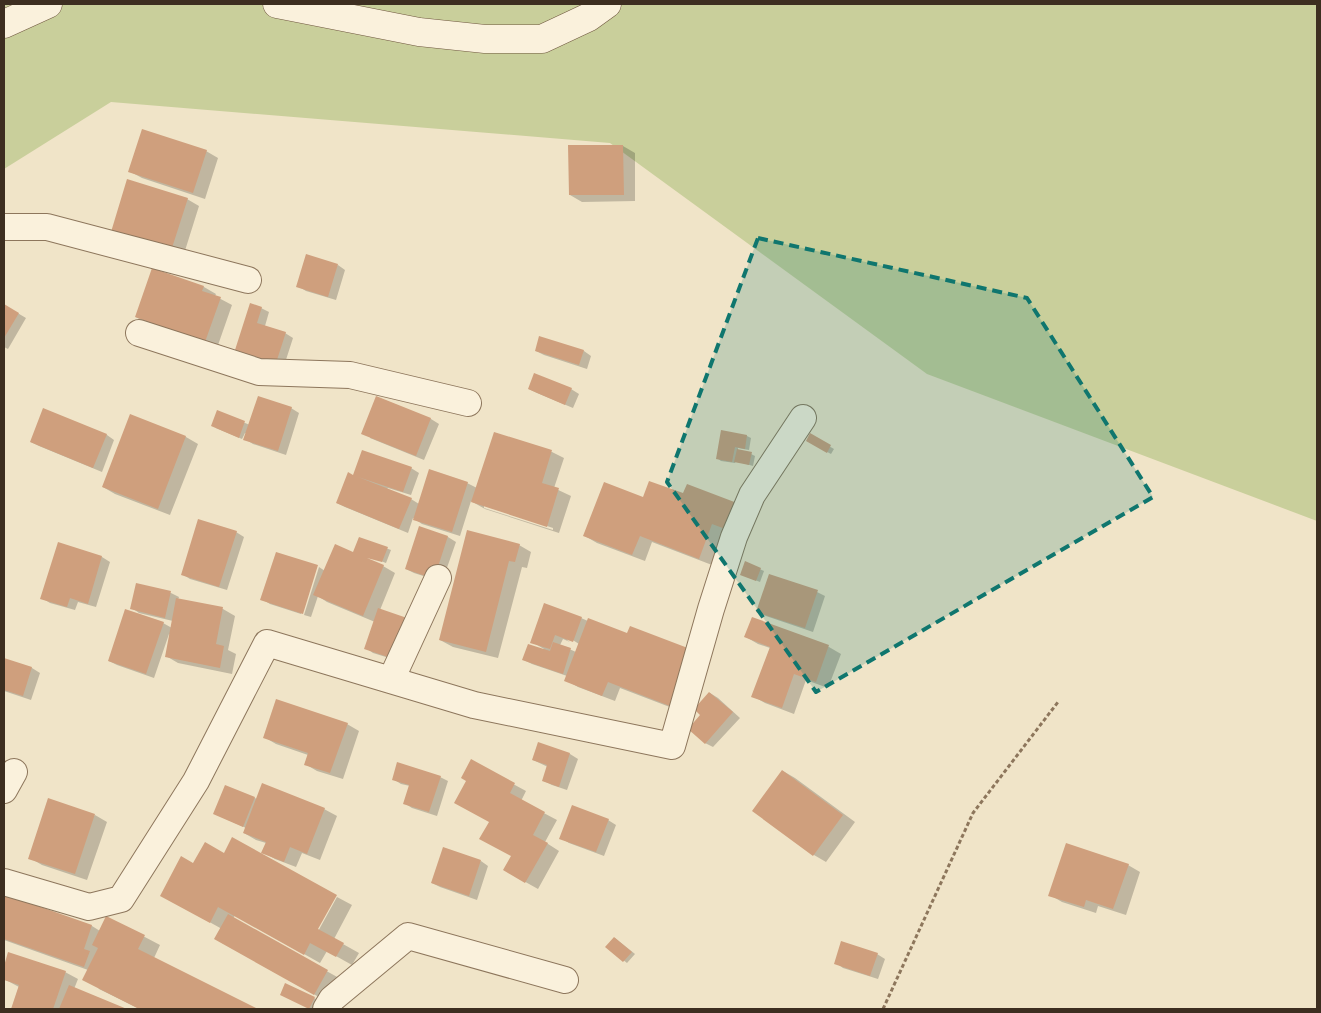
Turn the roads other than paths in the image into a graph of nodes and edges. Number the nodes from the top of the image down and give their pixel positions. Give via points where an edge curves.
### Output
1 (48, 4) edge
2 (277, 4) edge
3 (607, 4) edge
4 (4, 24) edge
5 (4, 226) edge
6 (248, 280) dead end
7 (139, 333) dead end
8 (468, 403) dead end
9 (803, 418) dead end
10 (438, 578) dead end
11 (391, 680) junction
12 (4, 882) edge
13 (565, 980) dead end
14 (326, 1009) edge

1 - 4 main road
2 - 3 main road via 419,32 485,39 542,39 589,17
5 - 6 street via 47,227
7 - 8 street via 259,372 350,375
9 - 11 street via 752,495 734,537 672,746 474,705
10 - 11 street
11 - 12 street via 267,643 196,781 121,899 89,907
13 - 14 street via 408,936 332,999

